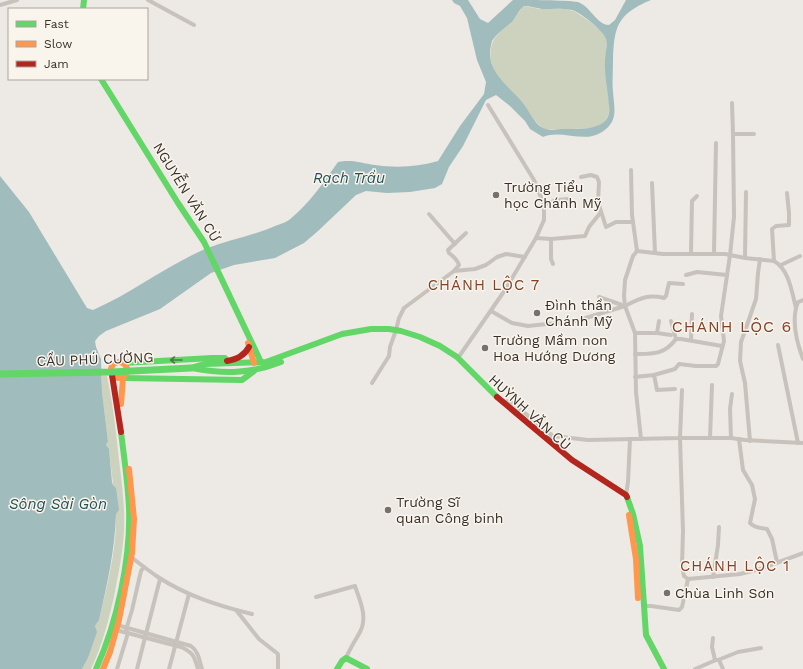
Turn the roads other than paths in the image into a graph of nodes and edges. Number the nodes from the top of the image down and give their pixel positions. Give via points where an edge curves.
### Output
1 (16, 0) edge
2 (148, 0) edge
3 (0, 5) edge
4 (194, 25) dead end
5 (102, 80) edge
6 (732, 103) dead end
7 (488, 105) dead end
8 (733, 134) junction
9 (754, 134) dead end
10 (716, 143) dead end
11 (631, 170) dead end
12 (581, 177) dead end
13 (652, 183) dead end
14 (746, 192) dead end
15 (787, 193) dead end
16 (697, 196) dead end
17 (569, 199) dead end
18 (544, 205) junction
19 (601, 212) junction
20 (429, 214) dead end
21 (632, 222) junction
22 (466, 232) dead end
23 (536, 238) junction
24 (551, 239) junction
25 (455, 244) junction
26 (636, 251) junction
27 (655, 253) junction
28 (691, 253) junction
29 (714, 253) junction
30 (730, 255) junction
31 (800, 256) dead end
32 (525, 257) junction
33 (745, 258) junction
34 (760, 259) junction
35 (774, 261) junction
36 (553, 264) dead end
37 (781, 265) junction
38 (454, 271) junction
39 (686, 275) dead end
40 (727, 275) junction
41 (683, 284) dead end
42 (599, 297) dead end
43 (803, 300) edge
44 (625, 306) junction
45 (796, 308) junction
46 (491, 311) junction
47 (692, 314) dead end
48 (659, 321) dead end
49 (671, 321) dead end
50 (242, 324) junction
51 (395, 332) junction
52 (635, 333) junction
53 (657, 333) junction
54 (671, 335) dead end
55 (676, 339) junction
56 (691, 340) junction
57 (778, 345) dead end
58 (722, 346) junction
59 (249, 347) junction
60 (635, 354) junction
61 (457, 359) junction
62 (803, 359) edge
63 (138, 362) junction
64 (231, 362) junction
65 (123, 363) junction
66 (259, 365) junction
67 (191, 368) junction
68 (0, 374) edge
69 (252, 374) junction
70 (654, 374) junction
71 (112, 375) junction
72 (129, 377) junction
73 (635, 377) junction
74 (372, 383) dead end
75 (712, 385) dead end
76 (675, 389) dead end
77 (682, 390) dead end
78 (732, 394) dead end
79 (680, 438) junction
80 (710, 438) junction
81 (731, 438) junction
82 (548, 439) junction
83 (630, 439) junction
84 (641, 439) junction
85 (739, 439) junction
86 (750, 441) junction
87 (801, 443) edge
88 (130, 497) junction
89 (626, 498) junction
90 (719, 527) dead end
91 (803, 553) edge
92 (131, 557) junction
93 (777, 562) junction
94 (144, 567) junction
95 (713, 577) junction
96 (160, 579) junction
97 (688, 580) junction
98 (189, 594) junction
99 (316, 597) dead end
100 (643, 606) junction
101 (235, 610) junction
102 (252, 614) dead end
103 (114, 627) junction
104 (127, 628) junction
105 (128, 633) junction
106 (146, 635) junction
107 (713, 638) dead end
108 (176, 643) junction
109 (761, 648) dead end
110 (346, 658) junction
111 (716, 660) junction
112 (96, 669) edge
113 (103, 669) edge
114 (117, 669) edge
115 (137, 669) edge
116 (169, 669) edge
117 (198, 669) edge
118 (202, 669) edge
119 (278, 669) edge
120 (337, 669) edge
121 (367, 669) edge
122 (660, 669) edge
123 (664, 669) edge
124 (695, 669) edge
125 (723, 669) edge

1 - 3 street
2 - 4 street
5 - 50 main road, NGUYỄN VĂN CỪ via 204,242
6 - 8 street
7 - 18 street via 534,180
8 - 9 street
8 - 30 street via 734,218
10 - 29 street
11 - 21 street
12 - 19 street via 597,177
13 - 27 street
14 - 33 street
15 - 35 street via 789,225 776,226 772,229
16 - 28 street via 692,201
17 - 18 street via 556,200
18 - 23 street via 544,220
19 - 21 street via 606,227 616,222
19 - 24 street via 585,236
20 - 25 street
21 - 26 street
22 - 25 street
23 - 24 street
23 - 32 street
24 - 36 street
25 - 38 street via 448,250 459,265
26 - 27 street
26 - 44 street via 625,280
27 - 28 street
28 - 29 street
29 - 30 street
30 - 33 street
30 - 40 street
31 - 37 street
32 - 38 street via 506,254 475,269
32 - 46 street
33 - 34 street
34 - 35 street
34 - 86 street via 756,299 741,342 740,361 745,383
35 - 37 street
37 - 45 street via 787,276
38 - 51 street via 404,308
39 - 40 street via 698,272
40 - 58 street via 721,316 724,335
41 - 44 street via 669,283 664,298 644,296
42 - 44 street
43 - 45 street via 798,302
44 - 46 street via 576,321 528,326 512,323
44 - 52 street
45 - 62 street via 797,337
46 - 61 street
47 - 56 street
48 - 53 street
49 - 55 street
50 - 59 main road, NGUYỄN VĂN CỪ
50 - 66 main road, NGUYỄN VĂN CỪ
51 - 61 main road via 420,337 440,346
51 - 66 main road via 371,329 342,334
51 - 74 street via 389,356
52 - 53 street
52 - 60 street
53 - 54 street
55 - 56 street
55 - 60 street via 664,351
56 - 58 street
57 - 87 street
58 - 70 street via 716,366 679,364 676,369
59 - 64 main road via 244,355
59 - 66 main road, NGUYỄN VĂN CỪ
60 - 73 street
61 - 82 main road via 499,403
64 -> 63 main road via 225,358
63 - 65 main road
63 - 72 main road via 132,368 133,375
64 - 66 main road
64 - 67 main road
65 - 71 main road via 113,364
65 - 72 main road
66 - 69 main road
67 - 68 main road, CẦU PHÚ CƯỜNG, bridge
67 - 69 main road
69 - 72 main road via 242,380
70 - 73 street
70 - 76 street via 657,390
71 - 72 main road via 116,378
71 - 88 main road
72 - 88 main road via 120,400
73 - 84 street
75 - 80 street
77 - 79 street
78 - 81 street
79 - 80 street
79 - 84 street
79 - 97 street via 682,566 684,576
80 - 81 street
81 - 85 street
82 - 83 street
82 - 89 main road via 577,465
83 - 84 street
83 - 89 street
85 - 86 street
85 - 93 street via 743,470 752,485 755,499 750,523 752,526 768,529
86 - 87 street
88 - 92 main road via 134,530
88 - 103 main road via 126,552
89 - 100 main road via 634,514 640,546
89 - 122 main road via 636,559 640,630
90 - 95 street
91 - 93 street
92 - 94 street
92 - 103 main road
93 - 95 street via 740,574
94 - 96 street
94 - 104 street
95 - 97 street
96 - 98 street
96 - 106 street
97 - 100 street via 682,607 679,610
98 - 101 street
98 - 108 street
99 - 110 street via 355,586 364,618 362,628
100 - 123 main road via 646,635
101 - 102 street
101 - 119 street via 259,639 278,654
103 - 104 street
103 - 105 street
103 - 112 main road
103 - 113 main road via 110,652
104 - 105 street
104 - 106 street
105 - 106 street
105 - 114 street
106 - 108 street
106 - 115 street
107 - 111 street via 712,652
108 - 116 street
108 - 117 street via 194,655
108 - 118 street via 187,644 195,649
109 - 111 street via 738,652
110 - 120 main road
110 - 121 main road
111 - 124 street
111 - 125 street

